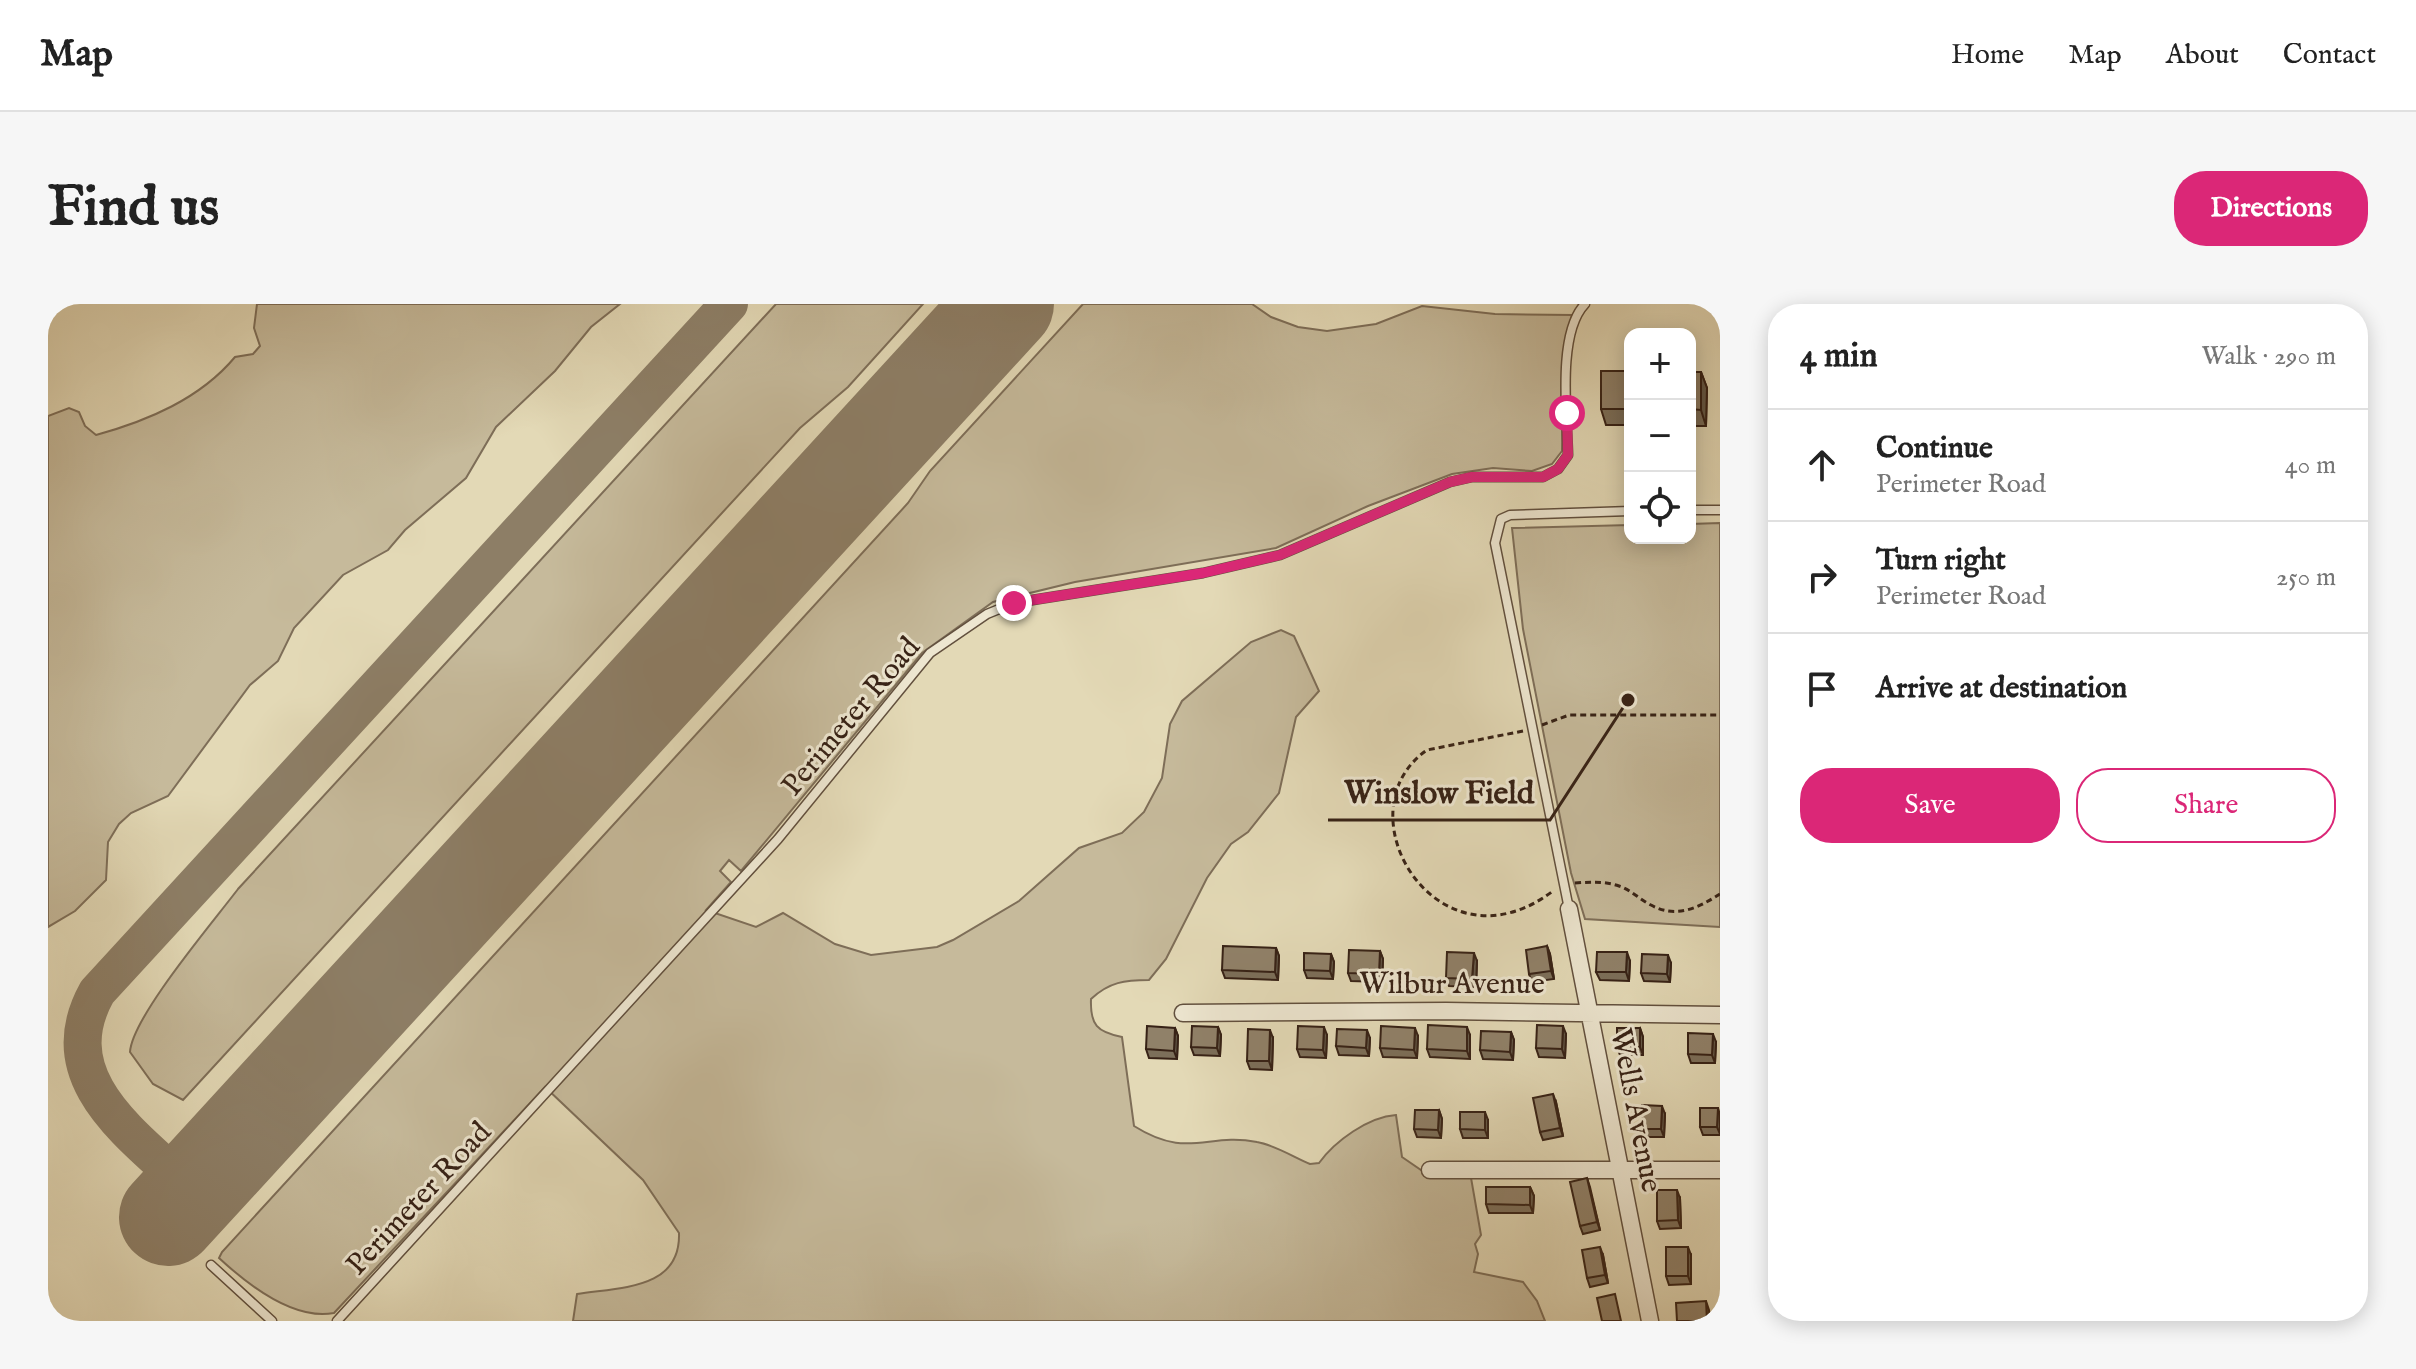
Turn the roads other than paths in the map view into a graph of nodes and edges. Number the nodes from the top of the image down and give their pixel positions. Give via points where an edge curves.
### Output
1 (1585, 304) edge
2 (1696, 510) edge
3 (1720, 510) edge
4 (1624, 511) edge
5 (1569, 909) joint
6 (1589, 1012) junction
7 (1183, 1013) dead end
8 (1720, 1015) edge
9 (1430, 1170) dead end
10 (1720, 1170) edge
11 (1622, 1171) junction
12 (211, 1265) dead end
13 (272, 1321) edge
14 (337, 1321) edge
15 (1650, 1321) edge

1 - 14 lane, Perimeter Road via 1569,335 1568,455 1543,477 1450,482 1280,555 1203,573 1014,603 987,614 930,653 778,839
2 - 3 lane
4 - 5 lane via 1510,515 1501,519 1495,543
5 - 6 street, Wells Avenue
6 - 7 street, Wilbur Avenue
6 - 8 street, Wilbur Avenue
6 - 11 street, Wells Avenue
9 - 11 street
10 - 11 street
11 - 15 street, Wells Avenue
12 - 13 lane

